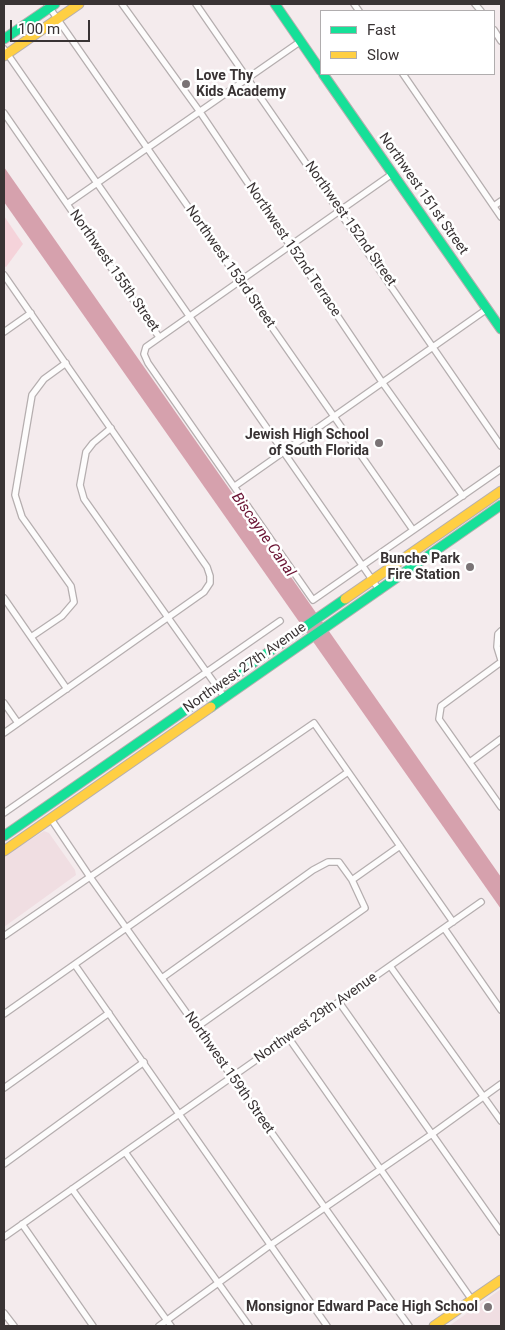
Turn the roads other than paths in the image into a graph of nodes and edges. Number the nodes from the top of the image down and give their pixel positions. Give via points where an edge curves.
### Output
1 (79, 4) edge
2 (122, 4) edge
3 (196, 4) edge
4 (275, 4) edge
5 (51, 5) edge
6 (58, 18) junction
7 (4, 39) edge
8 (301, 41) junction
9 (5, 53) edge
10 (320, 69) edge
11 (324, 75) edge
12 (404, 75) edge
13 (248, 78) junction
14 (200, 112) junction
15 (4, 113) edge
16 (147, 149) junction
17 (392, 174) junction
18 (97, 184) junction
19 (501, 201) edge
20 (67, 204) junction
21 (494, 206) junction
22 (340, 210) junction
23 (501, 217) edge
24 (290, 246) junction
25 (4, 275) edge
26 (240, 281) junction
27 (487, 309) junction
28 (31, 313) junction
29 (189, 317) junction
30 (501, 329) edge
31 (4, 332) edge
32 (159, 337) junction
33 (434, 346) junction
34 (66, 362) junction
35 (382, 382) junction
36 (335, 415) junction
37 (111, 428) junction
38 (501, 446) edge
39 (284, 451) junction
40 (501, 469) edge
41 (235, 486) junction
42 (501, 491) edge
43 (463, 496) junction
44 (501, 505) edge
45 (455, 523) junction
46 (414, 530) junction
47 (462, 533) junction
48 (362, 565) junction
49 (373, 581) junction
50 (380, 591) junction
51 (4, 598) edge
52 (168, 618) junction
53 (280, 621) dead end
54 (500, 633) edge
55 (31, 637) junction
56 (501, 661) edge
57 (207, 673) junction
58 (67, 689) junction
59 (218, 689) junction
60 (225, 698) junction
61 (4, 703) edge
62 (18, 723) junction
63 (4, 733) edge
64 (501, 739) edge
65 (470, 762) junction
66 (348, 772) junction
67 (95, 774) junction
68 (501, 807) edge
69 (4, 813) edge
70 (51, 819) junction
71 (4, 836) edge
72 (400, 846) junction
73 (4, 851) edge
74 (90, 877) junction
75 (352, 880) junction
76 (481, 902) dead end
77 (453, 922) junction
78 (444, 928) junction
79 (127, 929) junction
80 (4, 936) edge
81 (75, 965) junction
82 (390, 966) junction
83 (162, 978) junction
84 (339, 1002) junction
85 (501, 1010) edge
86 (109, 1013) junction
87 (4, 1014) edge
88 (197, 1027) junction
89 (288, 1037) junction
90 (144, 1062) junction
91 (232, 1077) junction
92 (501, 1084) edge
93 (4, 1088) edge
94 (484, 1097) junction
95 (179, 1114) junction
96 (501, 1121) edge
97 (432, 1134) junction
98 (126, 1152) junction
99 (4, 1164) edge
100 (380, 1171) junction
101 (72, 1189) junction
102 (326, 1208) junction
103 (22, 1224) junction
104 (501, 1232) edge
105 (4, 1237) edge
106 (269, 1246) junction
107 (501, 1280) edge
108 (218, 1282) junction
109 (472, 1300) junction
110 (4, 1313) edge
111 (167, 1320) junction
112 (14, 1326) edge
113 (93, 1326) edge
114 (159, 1326) edge
115 (171, 1326) edge
116 (249, 1326) edge
117 (327, 1326) edge
118 (409, 1326) edge
119 (434, 1326) edge

1 - 6 main road
2 - 14 street, Northwest 152nd Terrace
3 - 13 street, Northwest 152nd Street
4 - 8 main road, Northwest 151st Street
5 - 6 street, Northwest 153rd Street
5 - 7 main road
6 - 9 main road
6 - 16 street, Northwest 153rd Street
8 - 10 main road, Northwest 151st Street
8 - 13 street
9 - 18 street
11 - 17 main road, Northwest 151st Street
12 - 21 street
13 - 14 street
13 - 22 street, Northwest 152nd Street
14 - 16 street
14 - 24 street, Northwest 152nd Terrace
15 - 20 street, Northwest 155th Street
16 - 18 street
16 - 26 street, Northwest 153rd Street
17 - 22 street
17 - 27 main road, Northwest 151st Street
18 - 20 street
18 - 29 street
19 - 21 street
20 - 32 street, Northwest 155th Street
21 - 23 street
22 - 24 street
22 - 33 street, Northwest 152nd Street
24 - 26 street
24 - 35 street, Northwest 152nd Terrace
25 - 28 street
26 - 29 street
26 - 36 street, Northwest 153rd Street
27 - 30 main road, Northwest 151st Street
27 - 33 street
28 - 31 street
28 - 34 street
29 - 32 street
29 - 39 street
32 - 41 street, Northwest 155th Street via 146,347 144,354 148,363
33 - 35 street
33 - 38 street, Northwest 152nd Street
34 - 37 street
34 - 55 street via 44,379 32,395 15,495 22,517 70,586 74,602 62,616
35 - 36 street
35 - 43 street, Northwest 152nd Terrace
36 - 39 street
36 - 46 street, Northwest 153rd Street
37 - 52 street via 86,452 80,484 84,499
37 - 52 street via 208,567 210,583 204,592
39 - 41 street
39 - 48 street
40 - 43 street
41 - 48 street, Northwest 155th Street via 313,600
42 - 45 main road, Northwest 27th Avenue
43 - 46 street
44 - 47 main road, Northwest 27th Avenue
45 - 47 main road
45 - 49 main road, Northwest 27th Avenue
46 - 48 street
47 - 50 main road, Northwest 27th Avenue
48 - 49 street
49 - 50 street
49 - 59 main road, Northwest 27th Avenue
50 - 60 main road, Northwest 27th Avenue
51 - 55 street
52 - 57 street
52 - 58 street
53 - 57 street, Northwest 27th Avenue
54 - 56 street via 497,647
55 - 58 street
56 - 65 street via 441,706 439,719
57 - 59 street
57 - 69 street, Northwest 27th Avenue
58 - 62 street
59 - 60 street
59 - 67 main road, Northwest 27th Avenue
60 - 70 main road, Northwest 27th Avenue
61 - 62 street
62 - 63 street
64 - 65 street
65 - 68 street
66 - 72 street
66 - 74 street via 314,722
66 - 79 street
67 - 70 main road via 93,780 52,810
67 - 71 main road, Northwest 27th Avenue
70 - 73 main road, Northwest 27th Avenue
70 - 74 street, Northwest 159th Street
72 - 75 street
72 - 77 street
74 - 79 street, Northwest 159th Street
74 - 80 street
75 - 83 street via 339,862 328,862
75 - 88 street via 364,908
76 - 77 street, Northwest 29th Avenue
77 - 78 street, Northwest 29th Avenue
78 - 82 street, Northwest 29th Avenue
78 - 85 street
79 - 81 street
79 - 83 street, Northwest 159th Street
81 - 86 street
81 - 87 street
82 - 84 street, Northwest 29th Avenue
82 - 94 street
83 - 88 street, Northwest 159th Street
84 - 89 street, Northwest 29th Avenue
84 - 97 street
86 - 90 street
86 - 93 street
88 - 91 street, Northwest 159th Street
89 - 91 street, Northwest 29th Avenue
89 - 100 street
90 - 95 street
90 - 99 street
91 - 95 street, Northwest 29th Avenue
91 - 102 street, Northwest 159th Street
92 - 94 street
94 - 96 street
94 - 97 street
95 - 98 street, Northwest 29th Avenue
95 - 106 street
97 - 100 street
97 - 104 street
98 - 101 street, Northwest 29th Avenue
98 - 108 street
100 - 102 street
100 - 109 street
101 - 103 street, Northwest 29th Avenue
101 - 111 street
102 - 106 street
102 - 118 street, Northwest 159th Street
103 - 105 street, Northwest 29th Avenue
103 - 113 street
106 - 108 street
106 - 117 street
107 - 109 main road
108 - 111 street
108 - 116 street
109 - 119 main road
110 - 112 street
111 - 114 street
111 - 115 street

